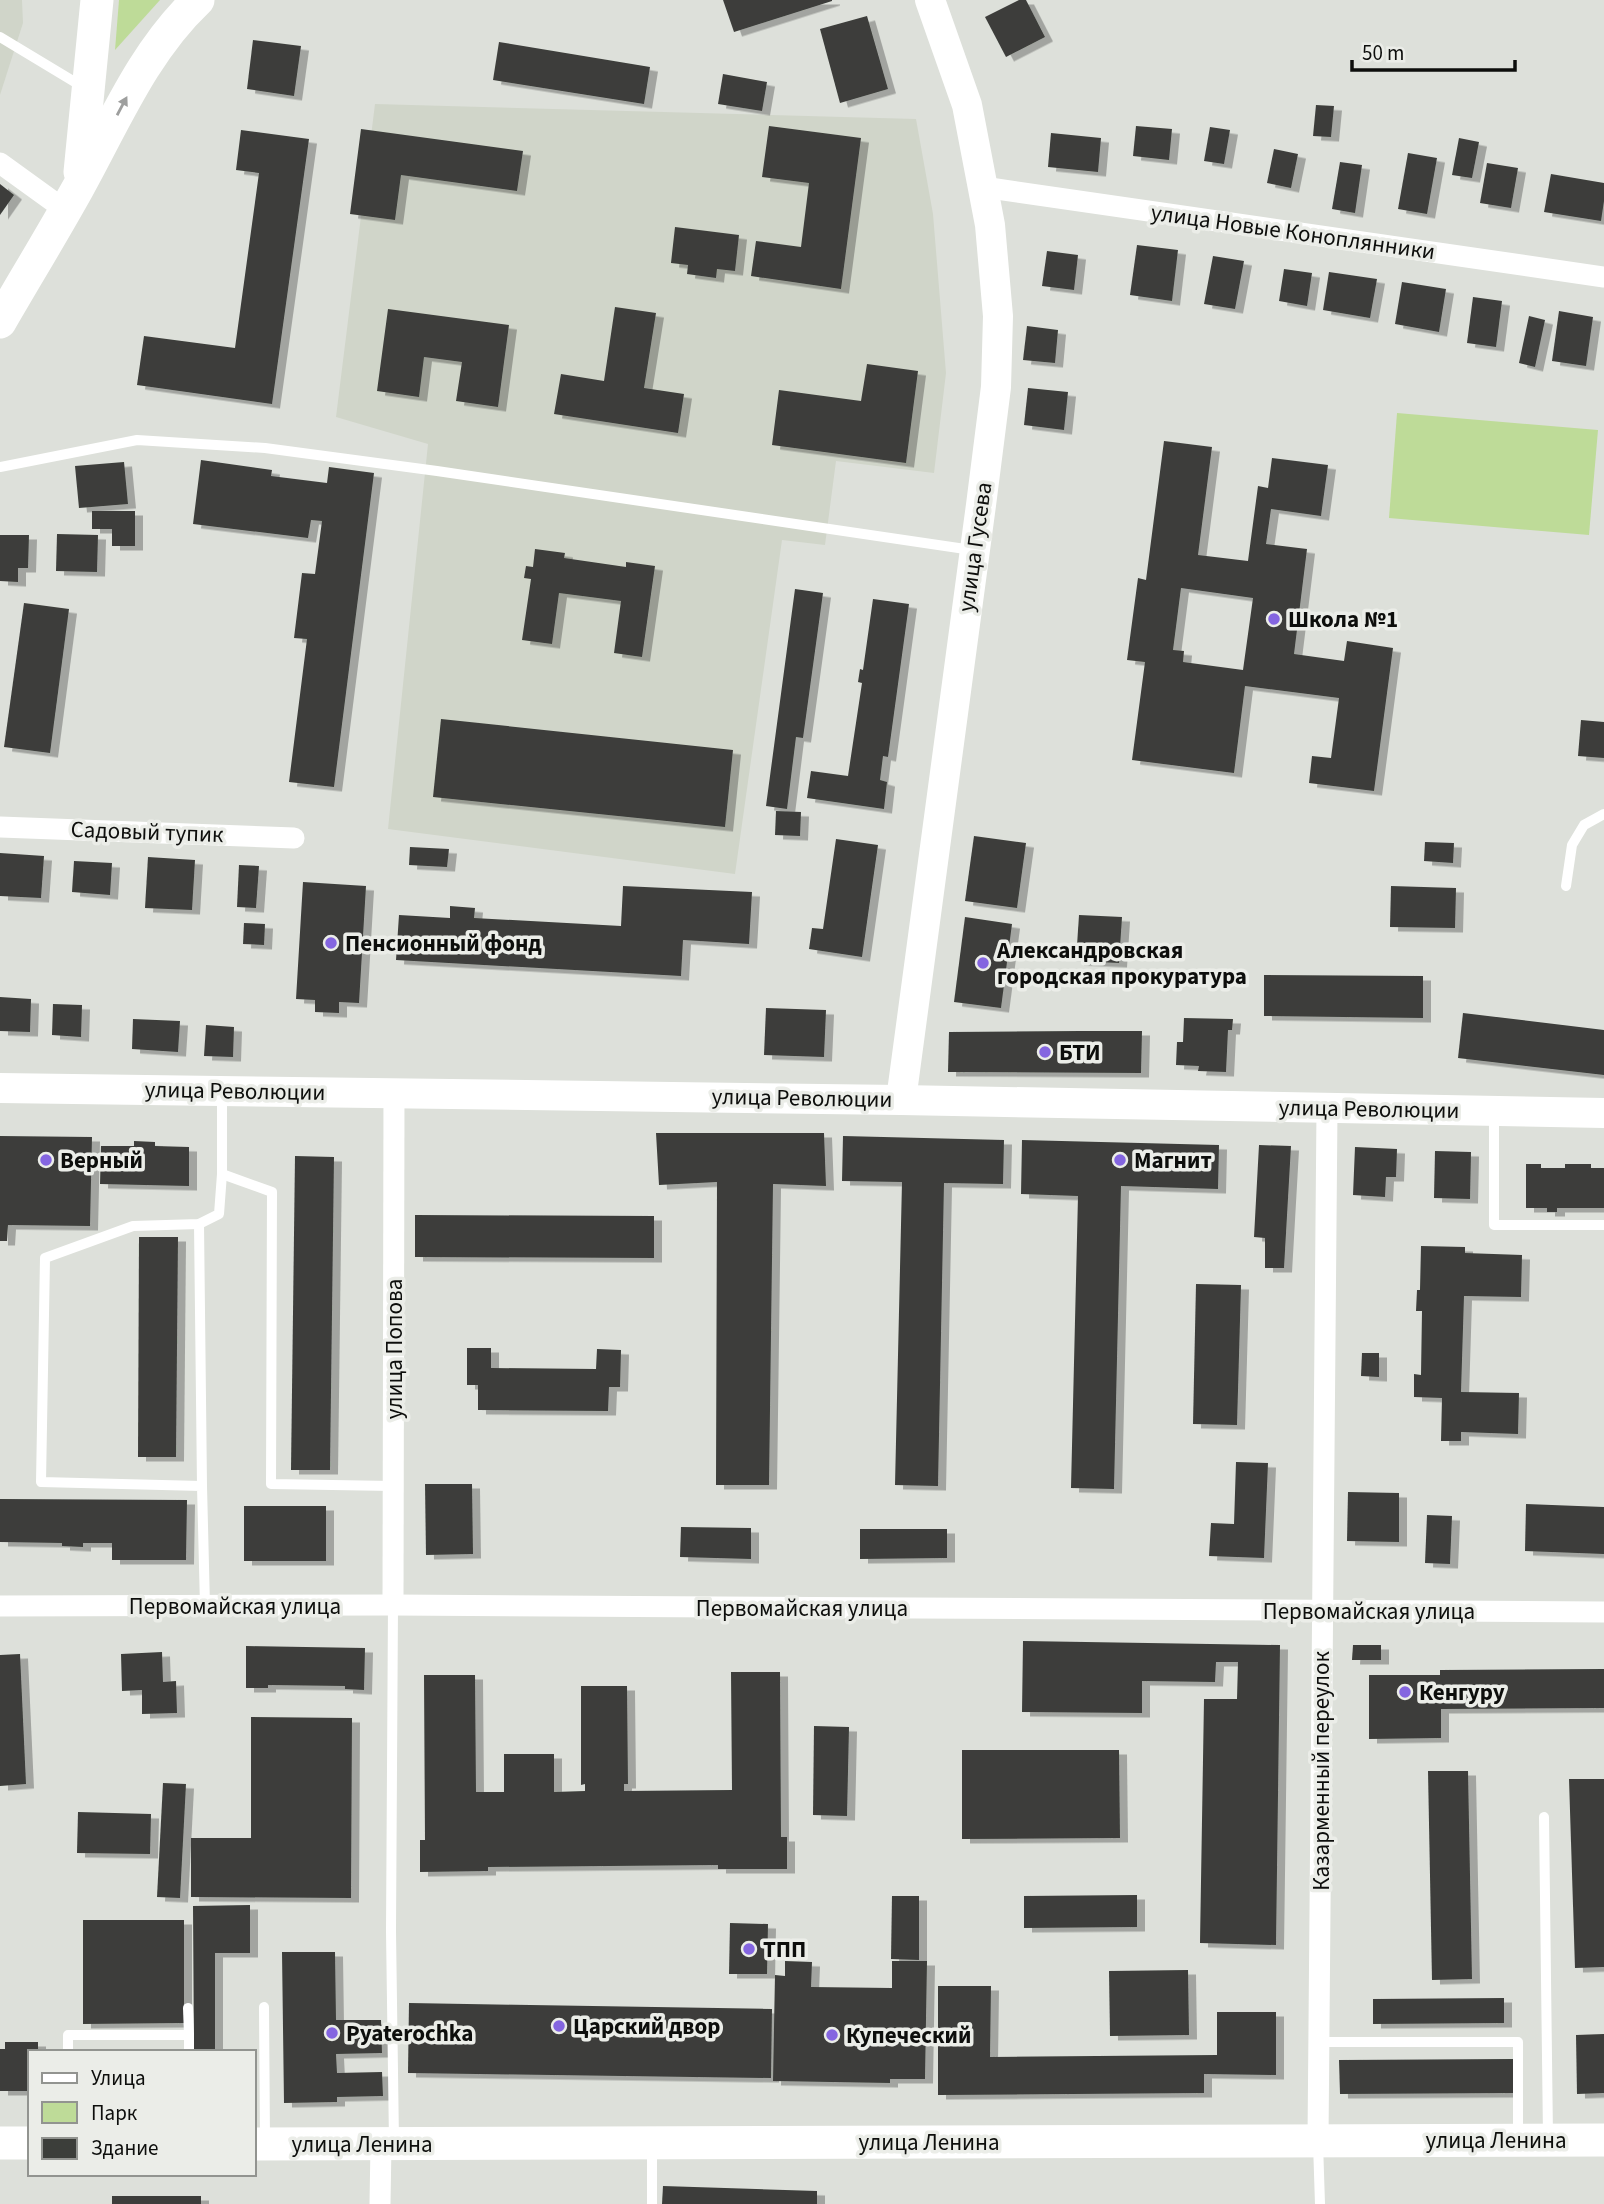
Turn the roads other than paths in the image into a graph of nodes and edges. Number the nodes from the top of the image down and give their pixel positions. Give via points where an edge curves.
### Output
1 (97, 0) edge
2 (198, 0) edge
3 (930, 0) edge
4 (0, 37) edge
5 (88, 91) junction
6 (0, 163) edge
7 (983, 187) junction
8 (72, 199) junction
9 (1604, 277) edge
10 (0, 322) edge
11 (0, 467) edge
12 (975, 550) junction
13 (1604, 814) edge
14 (0, 827) edge
15 (294, 838) dead end
16 (1566, 886) dead end
17 (0, 1088) edge
18 (222, 1091) junction
19 (394, 1093) junction
20 (901, 1100) junction
21 (1327, 1109) junction
22 (1493, 1111) junction
23 (1604, 1113) edge
24 (222, 1174) junction
25 (199, 1224) junction
26 (1604, 1225) edge
27 (202, 1486) junction
28 (393, 1486) junction
29 (393, 1605) junction
30 (0, 1606) edge
31 (205, 1606) junction
32 (1322, 1611) junction
33 (1604, 1612) edge
34 (1544, 1817) dead end
35 (264, 2007) dead end
36 (188, 2008) dead end
37 (189, 2035) junction
38 (1319, 2042) junction
39 (68, 2050) edge
40 (189, 2050) edge
41 (1318, 2140) junction
42 (1533, 2140) junction
43 (1604, 2140) edge
44 (0, 2143) edge
45 (28, 2143) edge
46 (652, 2143) junction
47 (259, 2144) edge
48 (388, 2144) junction
49 (380, 2204) edge
50 (652, 2204) edge
51 (1320, 2204) edge

1 - 5 main road
8 -> 2 main road via 140,72
3 - 7 main road, улица Гусева via 967,104
4 - 5 lane
5 - 8 main road
6 - 8 street
7 - 9 street, улица Новые Коноплянники
7 - 12 main road, улица Гусева via 998,316 996,387
8 - 10 main road
11 - 12 lane via 137,440 265,449
12 - 20 main road, улица Гусева
13 - 16 lane via 1584,825 1572,845
14 - 15 street, Садовый тупик
17 - 18 main road, улица Революции
18 - 19 main road, улица Революции
18 - 24 lane
19 - 20 main road, улица Революции
19 - 28 street, улица Попова
20 - 21 main road, улица Революции
21 - 22 main road, улица Революции
21 - 32 street, Казарменный переулок
22 - 23 main road, улица Революции
22 - 26 lane via 1494,1225
24 - 25 lane via 219,1214
24 - 28 lane via 272,1192 271,1484
25 - 27 lane
25 - 27 lane via 133,1226 45,1258 41,1482
27 - 31 lane
28 - 29 street, улица Попова
29 - 31 street, Первомайская улица
29 - 32 street, Первомайская улица
29 - 48 lane
30 - 31 street, Первомайская улица
32 - 33 street, Первомайская улица
32 - 38 street, Казарменный переулок
34 - 42 lane
35 - 47 lane
36 - 37 lane
37 - 39 lane via 68,2035
37 - 40 lane
38 - 41 street, Казарменный переулок
38 - 42 lane via 1518,2042
41 - 42 main road, улица Ленина
41 - 46 main road, улица Ленина
41 - 51 lane
42 - 43 main road, улица Ленина
44 - 45 main road
46 - 48 main road, улица Ленина
46 - 50 lane
47 - 48 main road, улица Ленина
48 - 49 street

